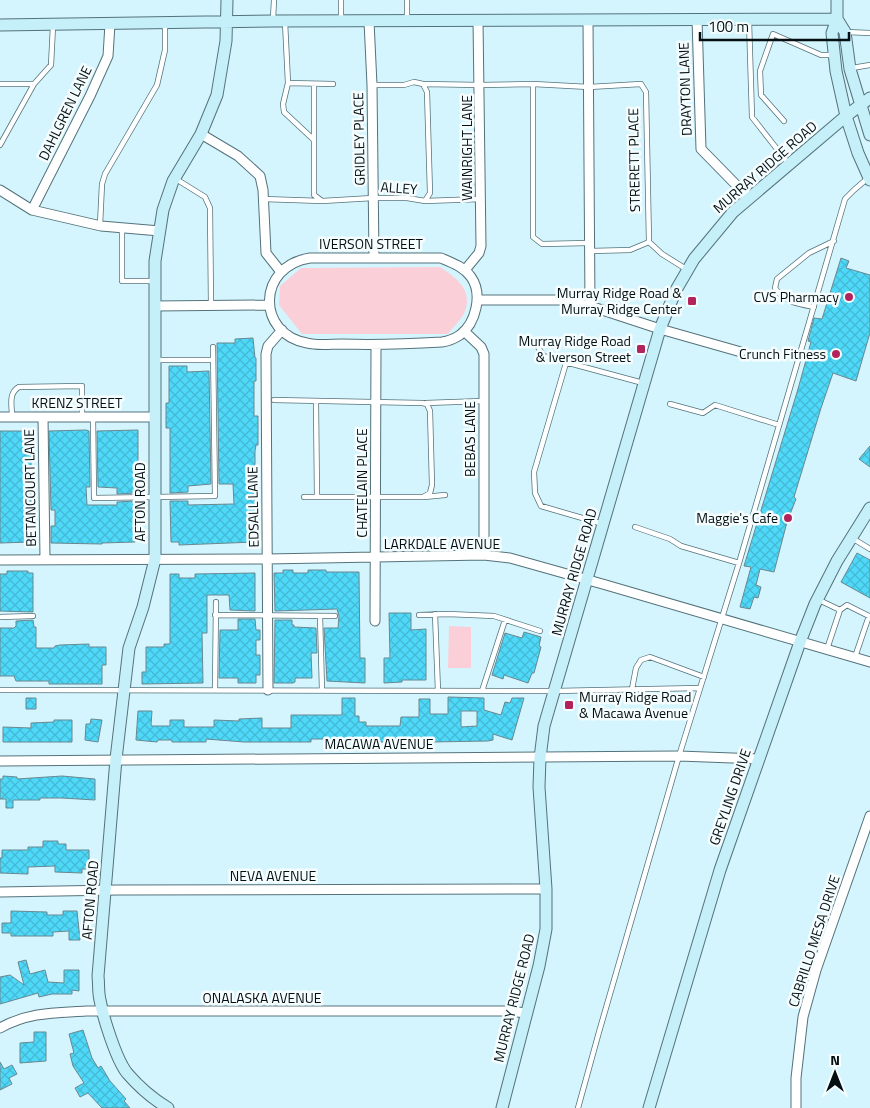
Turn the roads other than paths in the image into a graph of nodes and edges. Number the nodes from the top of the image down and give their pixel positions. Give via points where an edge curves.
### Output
1 (227, 0) edge
2 (274, 0) edge
3 (341, 0) edge
4 (408, 0) edge
5 (837, 0) edge
6 (697, 19) junction
7 (749, 19) junction
8 (772, 19) junction
9 (837, 19) junction
10 (369, 20) junction
11 (407, 20) junction
12 (478, 20) junction
13 (588, 20) junction
14 (279, 21) junction
15 (341, 21) junction
16 (227, 22) junction
17 (165, 23) junction
18 (110, 24) junction
19 (0, 25) edge
20 (54, 25) junction
21 (845, 32) junction
22 (870, 33) edge
23 (773, 34) junction
24 (834, 55) junction
25 (870, 66) edge
26 (850, 68) junction
27 (288, 83) junction
28 (0, 84) edge
29 (34, 84) junction
30 (314, 84) junction
31 (333, 84) dead end
32 (423, 84) junction
33 (532, 84) junction
34 (372, 85) junction
35 (480, 85) junction
36 (589, 87) junction
37 (870, 98) edge
38 (860, 106) junction
39 (846, 116) junction
40 (784, 121) dead end
41 (869, 127) edge
42 (201, 134) junction
43 (314, 140) junction
44 (0, 145) edge
45 (790, 165) junction
46 (175, 178) junction
47 (870, 179) edge
48 (0, 190) edge
49 (373, 198) junction
50 (749, 198) junction
51 (263, 200) junction
52 (481, 200) junction
53 (322, 201) junction
54 (425, 202) junction
55 (32, 210) junction
56 (100, 225) junction
57 (122, 227) junction
58 (160, 231) junction
59 (834, 240) junction
60 (649, 242) junction
61 (590, 247) junction
62 (374, 258) junction
63 (465, 270) junction
64 (687, 270) junction
65 (281, 272) junction
66 (155, 281) junction
67 (477, 300) junction
68 (211, 305) junction
69 (269, 305) junction
70 (155, 306) junction
71 (590, 306) junction
72 (814, 307) junction
73 (660, 329) junction
74 (282, 330) junction
75 (464, 331) junction
76 (536, 343) dead end
77 (376, 345) junction
78 (213, 347) dead end
79 (741, 352) dead end
80 (155, 360) junction
81 (213, 360) junction
82 (566, 363) junction
83 (644, 384) junction
84 (274, 400) dead end
85 (484, 401) junction
86 (316, 402) junction
87 (376, 403) junction
88 (422, 403) junction
89 (670, 404) dead end
90 (0, 417) edge
91 (12, 417) junction
92 (43, 417) junction
93 (82, 417) junction
94 (93, 417) junction
95 (154, 417) junction
96 (779, 425) junction
97 (155, 496) junction
98 (445, 496) dead end
99 (304, 497) dead end
100 (318, 497) junction
101 (376, 497) junction
102 (423, 497) junction
103 (869, 512) edge
104 (603, 524) junction
105 (635, 527) dead end
106 (851, 537) junction
107 (870, 549) edge
108 (484, 555) junction
109 (376, 558) junction
110 (45, 559) junction
111 (155, 559) junction
112 (267, 559) junction
113 (0, 560) edge
114 (739, 563) junction
115 (586, 580) junction
116 (818, 599) junction
117 (216, 602) dead end
118 (840, 610) junction
119 (419, 614) dead end
120 (435, 614) junction
121 (215, 615) junction
122 (33, 616) dead end
123 (267, 616) junction
124 (320, 616) junction
125 (335, 616) dead end
126 (0, 617) edge
127 (722, 619) junction
128 (504, 620) junction
129 (375, 621) dead end
130 (540, 631) dead end
131 (800, 642) junction
132 (826, 650) junction
133 (854, 658) junction
134 (870, 662) edge
135 (704, 677) junction
136 (700, 688) junction
137 (632, 689) junction
138 (0, 690) edge
139 (125, 690) junction
140 (215, 690) junction
141 (268, 690) junction
142 (322, 690) junction
143 (438, 690) junction
144 (482, 691) junction
145 (555, 691) junction
146 (679, 756) junction
147 (540, 758) junction
148 (759, 758) junction
149 (116, 759) junction
150 (0, 761) edge
151 (870, 816) edge
152 (546, 890) junction
153 (106, 891) junction
154 (0, 892) edge
155 (103, 1012) junction
156 (527, 1013) junction
157 (0, 1028) edge
158 (168, 1108) edge
159 (502, 1108) edge
160 (578, 1108) edge
161 (649, 1108) edge
162 (796, 1108) edge

1 - 16 street, AFTON ROAD
2 - 14 lane
3 - 15 lane
4 - 11 lane
5 - 9 street
6 - 7 street
6 - 13 street
6 - 50 street, DRAYTON LANE via 701,150
7 - 8 street
7 - 45 lane via 752,117
8 - 9 street
8 - 23 lane
9 - 21 street
9 - 24 street via 832,33
10 - 11 street
10 - 15 street
10 - 34 street, GRIDLEY PLACE
11 - 12 street
12 - 13 street
12 - 35 street, WAINRIGHT LANE
13 - 36 street
14 - 15 street
14 - 16 street
14 - 27 lane
16 - 17 street
16 - 42 street, AFTON ROAD via 217,95
17 - 18 street
17 - 56 lane via 157,85 105,174
18 - 20 street
18 - 55 street, DAHLGREN LANE via 108,56
19 - 20 street
20 - 29 lane via 51,65
21 - 22 lane
21 - 26 street
23 - 24 lane via 821,55
23 - 40 lane via 760,71 761,95
24 - 39 street
25 - 26 lane
26 - 38 street
27 - 30 lane
27 - 43 lane via 284,112
28 - 29 lane
29 - 44 lane
30 - 31 lane
30 - 43 lane
32 - 34 lane
32 - 35 lane
32 - 54 lane, ALLEY via 427,92 430,193
33 - 35 lane
33 - 36 lane
33 - 61 lane via 534,237 542,244
34 - 49 street, GRIDLEY PLACE
35 - 52 street, WAINRIGHT LANE
36 - 60 lane, STRERETT PLACE via 641,84 646,92
36 - 61 street
37 - 38 street, MURRAY RIDGE ROAD
38 - 39 street, MURRAY RIDGE ROAD
38 - 41 street
39 - 45 street, MURRAY RIDGE ROAD
39 - 47 street
42 - 46 street, AFTON ROAD
42 - 51 street via 253,168 260,176
43 - 53 lane via 314,195
45 - 50 street, MURRAY RIDGE ROAD
46 - 58 street, AFTON ROAD via 163,210
46 - 68 lane via 205,197 210,208
47 - 59 lane via 845,200
48 - 55 street
49 - 53 lane, ALLEY
49 - 54 lane, ALLEY via 407,198
49 - 62 street, GRIDLEY PLACE
50 - 64 street, MURRAY RIDGE ROAD via 733,212
51 - 53 lane, ALLEY
51 - 65 street via 266,253
52 - 54 lane
52 - 63 street, WAINRIGHT LANE via 481,246
55 - 56 street
56 - 57 street
57 - 58 street
57 - 66 lane via 122,281
58 - 66 street, AFTON ROAD
59 - 72 lane
59 - 72 lane via 809,253 777,279 775,288 780,296
60 - 61 lane via 630,250
60 - 64 lane
61 - 71 street
62 - 63 street, IVERSON STREET via 442,258
62 - 65 street, IVERSON STREET via 310,258 291,263
63 - 67 street via 474,284
64 - 73 street, MURRAY RIDGE ROAD
65 - 69 street via 269,294
66 - 70 street, AFTON ROAD
67 - 71 street via 561,300
67 - 75 street
68 - 69 street
68 - 70 street
69 - 74 street
70 - 80 street, AFTON ROAD
71 - 73 street
72 - 96 lane
73 - 79 street
73 - 83 street, MURRAY RIDGE ROAD
74 - 77 street via 292,339 308,344
74 - 112 street, EDSALL LANE via 268,346 266,354
75 - 77 street via 452,340 442,342
75 - 85 street, BEBAS LANE via 484,354
76 - 82 lane via 543,356
77 - 87 street, CHATELAIN PLACE
78 - 81 lane
80 - 81 lane
80 - 95 street, AFTON ROAD
81 - 97 lane via 215,496
82 - 83 lane
82 - 104 lane via 534,472 535,492 541,506
83 - 104 street, MURRAY RIDGE ROAD
84 - 86 lane
85 - 88 lane
85 - 108 street, BEBAS LANE
86 - 87 lane
86 - 100 lane
87 - 88 lane
87 - 101 street, CHATELAIN PLACE
88 - 102 lane via 427,404 430,411 432,485 430,493
89 - 96 lane via 703,413 715,405
90 - 91 street, KRENZ STREET
91 - 92 street, KRENZ STREET
91 - 93 lane via 12,396 19,387 82,386
92 - 93 street, KRENZ STREET
92 - 110 street, BETANCOURT LANE
93 - 94 street, KRENZ STREET
94 - 95 street, KRENZ STREET
94 - 97 lane via 94,498
95 - 97 street, AFTON ROAD
96 - 114 lane
97 - 111 street, AFTON ROAD
98 - 102 lane
99 - 100 lane
100 - 101 lane
101 - 102 lane
101 - 109 street, CHATELAIN PLACE
103 - 106 street, GREYLING DRIVE
104 - 115 street, MURRAY RIDGE ROAD
105 - 114 lane via 681,546
106 - 107 lane
106 - 116 street, GREYLING DRIVE
108 - 109 street, LARKDALE AVENUE
108 - 115 street, LARKDALE AVENUE via 510,558
109 - 112 street, LARKDALE AVENUE
109 - 129 street, CHATELAIN PLACE
110 - 111 street, LARKDALE AVENUE
110 - 113 street, LARKDALE AVENUE
111 - 112 street, LARKDALE AVENUE
111 - 139 street, AFTON ROAD via 129,648
112 - 123 street, EDSALL LANE
114 - 127 lane
115 - 127 street, LARKDALE AVENUE
115 - 145 street, MURRAY RIDGE ROAD
116 - 118 lane
116 - 131 street, GREYLING DRIVE
117 - 121 lane
118 - 132 lane
118 - 133 lane via 847,605 869,616
119 - 120 lane
120 - 128 lane via 494,616
120 - 143 lane
121 - 123 lane
121 - 140 lane
122 - 126 lane
123 - 124 lane
123 - 141 street, EDSALL LANE
124 - 125 lane
124 - 142 lane
127 - 131 street, LARKDALE AVENUE
127 - 135 lane
128 - 130 lane
128 - 144 lane
131 - 132 street, LARKDALE AVENUE
131 - 148 street, GREYLING DRIVE
132 - 133 street, LARKDALE AVENUE
133 - 134 street, LARKDALE AVENUE
135 - 136 lane
135 - 137 lane via 650,657 641,660 636,668
136 - 137 lane
136 - 146 lane
137 - 145 lane
138 - 139 lane
139 - 140 lane
139 - 149 street, AFTON ROAD
140 - 141 lane
141 - 142 lane
142 - 143 lane
143 - 144 lane
144 - 145 lane
145 - 147 street, MURRAY RIDGE ROAD via 544,726
146 - 147 street, MACAWA AVENUE
146 - 148 street, MACAWA AVENUE
146 - 160 lane
147 - 149 street, MACAWA AVENUE
147 - 152 street, MURRAY RIDGE ROAD
148 - 161 street, GREYLING DRIVE via 720,870
149 - 150 street, MACAWA AVENUE
149 - 153 street, AFTON ROAD
151 - 162 street, CABRILLO MESA DRIVE via 816,970 804,1018 796,1078
152 - 153 street, NEVA AVENUE
152 - 156 street, MURRAY RIDGE ROAD via 546,929
153 - 154 street, NEVA AVENUE
153 - 155 street, AFTON ROAD via 98,976
155 - 156 street, ONALASKA AVENUE
155 - 157 street, ONALASKA AVENUE via 41,1013 16,1019
155 - 158 street, AFTON ROAD via 116,1054 126,1072 153,1099
156 - 159 street, MURRAY RIDGE ROAD

